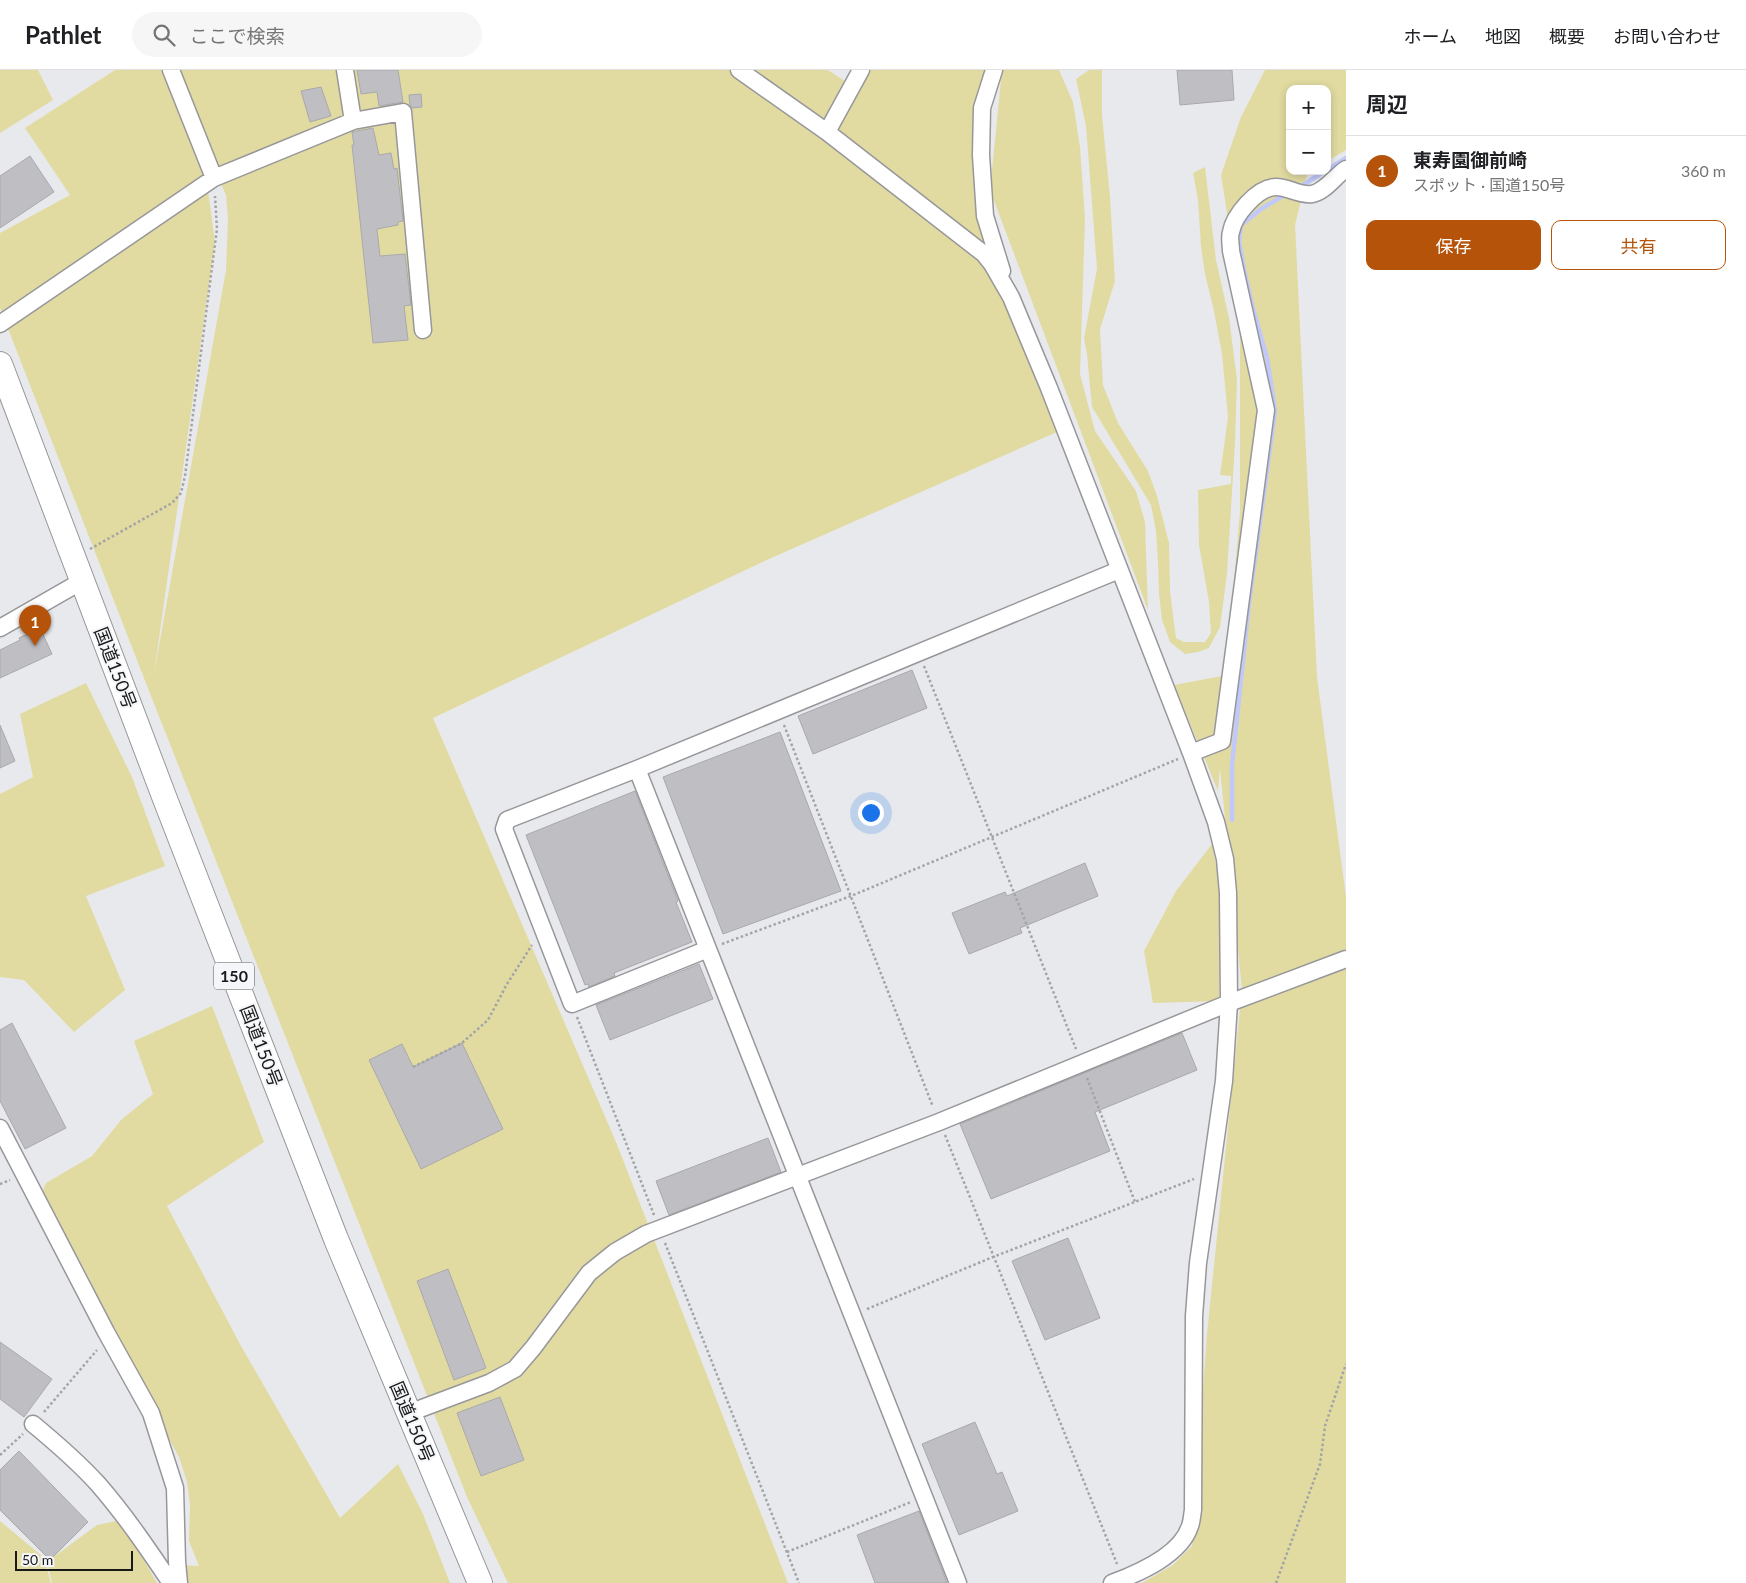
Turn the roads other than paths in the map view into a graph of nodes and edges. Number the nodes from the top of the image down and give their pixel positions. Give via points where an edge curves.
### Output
1 (171, 70) edge
2 (345, 70) edge
3 (739, 70) edge
4 (994, 70) edge
5 (856, 72) edge
6 (353, 120) junction
7 (827, 132) junction
8 (1346, 169) edge
9 (214, 178) junction
10 (1011, 297) junction
11 (0, 324) edge
12 (423, 330) dead end
13 (0, 364) edge
14 (1119, 570) junction
15 (82, 581) junction
16 (0, 628) edge
17 (1191, 753) junction
18 (637, 769) junction
19 (708, 950) junction
20 (1346, 960) edge
21 (1228, 1003) junction
22 (0, 1128) edge
23 (798, 1177) junction
24 (409, 1413) junction
25 (33, 1424) road end
26 (1120, 1582) edge
27 (171, 1583) edge
28 (179, 1583) edge
29 (480, 1583) edge
30 (958, 1583) edge

1 - 9 street
2 - 6 street
3 - 7 street
4 - 10 street via 982,108 985,216
5 - 7 street
6 - 9 street
6 - 12 street via 403,112
7 - 10 street via 984,254
8 - 17 street via 1314,194 1276,186 1268,189 1245,206 1230,232 1231,251 1266,410 1222,741
9 - 11 street
10 - 14 street
13 - 15 highway, 国道150号 / 150
14 - 17 street
14 - 18 street
15 - 16 street
15 - 24 highway, 国道150号 / 150 via 336,1239
17 - 21 street via 1216,822 1225,858
18 - 19 street
18 - 19 street via 507,820 504,829 572,1004
19 - 23 street
20 - 21 street
21 - 23 street
21 - 26 street via 1224,1081 1198,1263 1194,1316 1193,1510 1190,1528 1181,1543 1154,1565
22 - 28 street via 151,1413 175,1488
23 - 24 street via 646,1234 615,1252 589,1273 515,1369 489,1383
23 - 30 street
24 - 29 highway, 国道150号 / 150
25 - 27 street via 68,1452 98,1484

